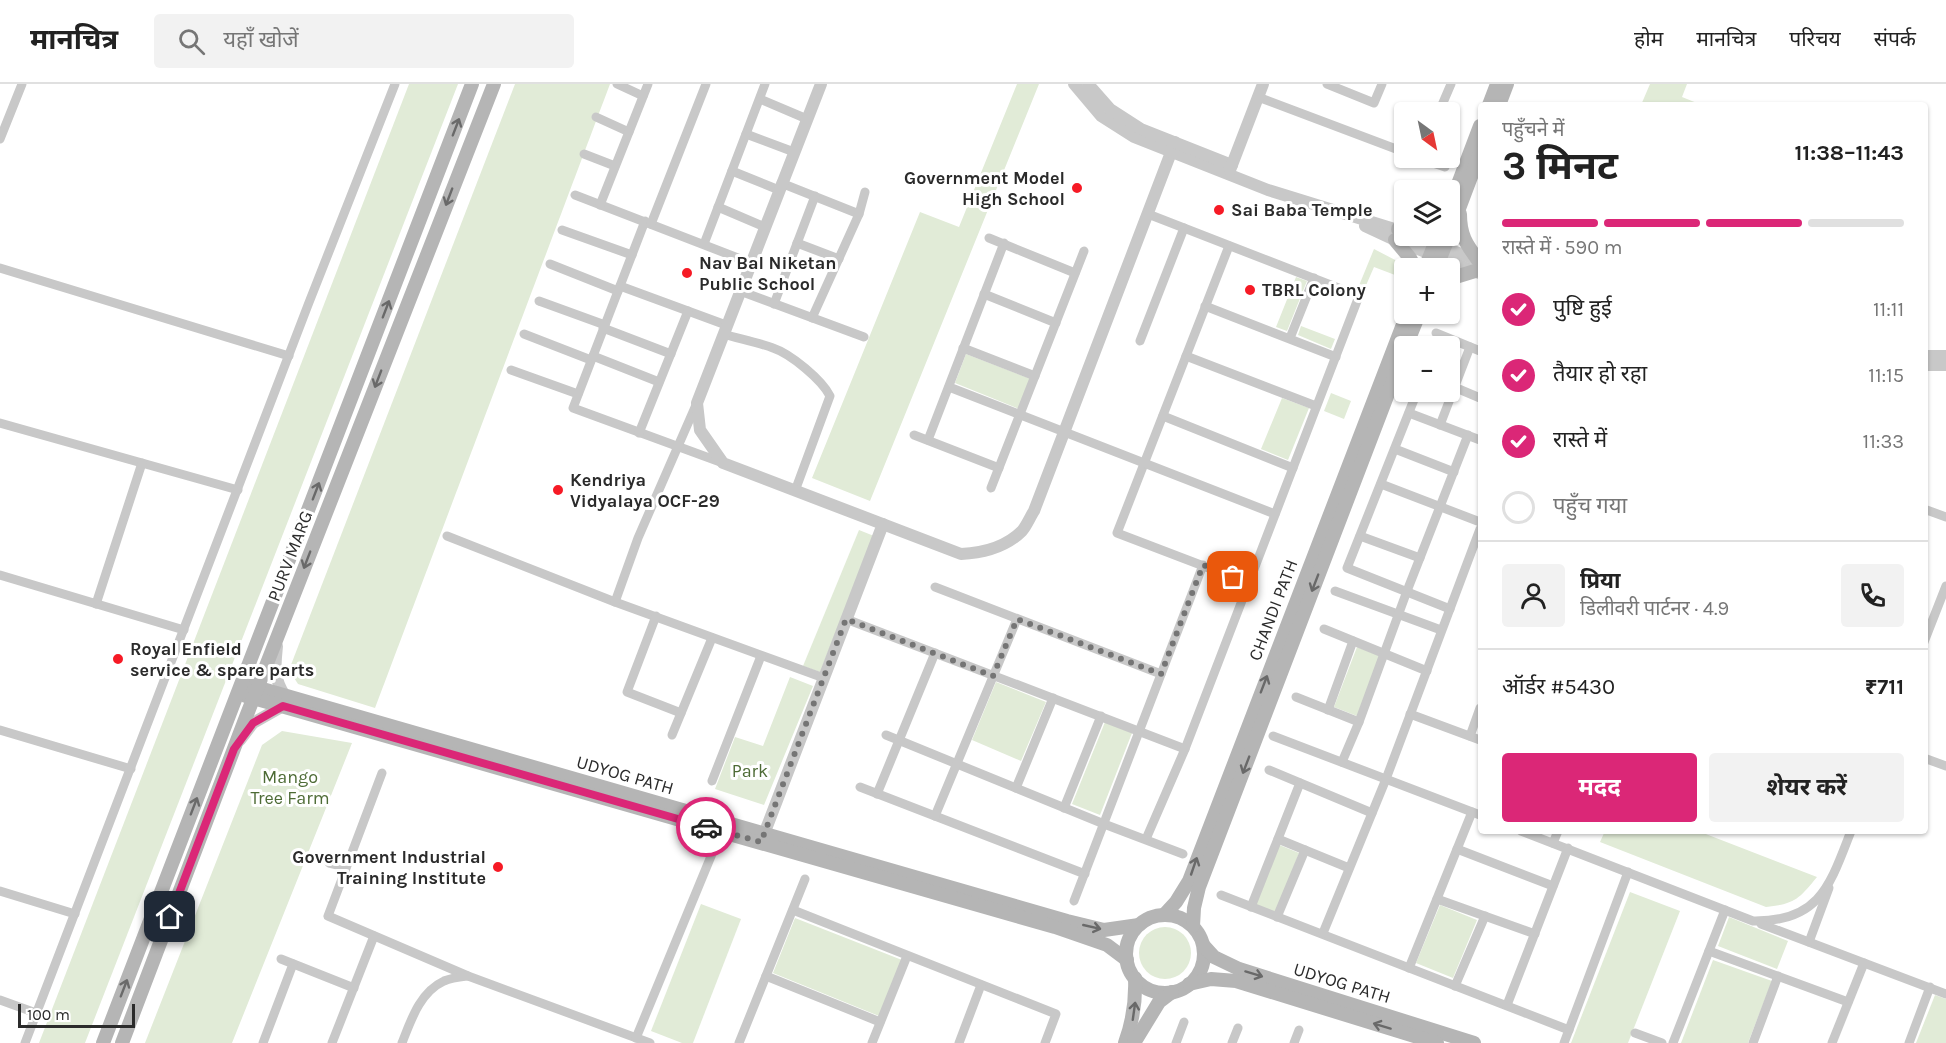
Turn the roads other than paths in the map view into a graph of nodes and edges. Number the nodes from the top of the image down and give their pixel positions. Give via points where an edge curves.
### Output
1 (22, 84) edge
2 (396, 84) edge
3 (472, 84) edge
4 (494, 84) edge
5 (617, 84) edge
6 (648, 84) edge
7 (706, 84) edge
8 (765, 84) edge
9 (821, 84) edge
10 (1074, 84) edge
11 (1088, 84) edge
12 (1263, 84) edge
13 (1327, 84) edge
14 (1382, 84) edge
15 (1451, 84) edge
16 (1497, 84) edge
17 (1507, 84) edge
18 (643, 96) junction
19 (1258, 98) junction
20 (760, 99) junction
21 (1443, 102) edge
22 (1490, 102) edge
23 (1500, 102) edge
24 (596, 117) dead end
25 (807, 119) junction
26 (629, 132) junction
27 (1478, 132) edge
28 (746, 134) junction
29 (0, 139) edge
30 (1173, 147) junction
31 (1394, 148) edge
32 (794, 152) junction
33 (584, 154) dead end
34 (1478, 157) edge
35 (615, 166) junction
36 (1230, 170) junction
37 (732, 171) junction
38 (1460, 182) edge
39 (780, 186) junction
40 (1460, 190) edge
41 (865, 192) dead end
42 (575, 195) dead end
43 (815, 196) junction
44 (600, 205) junction
45 (718, 207) junction
46 (859, 214) junction
47 (1148, 214) junction
48 (648, 223) junction
49 (765, 226) junction
50 (1184, 228) junction
51 (1460, 229) edge
52 (562, 230) dead end
53 (1394, 231) edge
54 (989, 238) dead end
55 (797, 243) junction
56 (1004, 243) junction
57 (704, 244) junction
58 (1229, 246) junction
59 (1440, 247) edge
60 (1084, 251) dead end
61 (632, 255) junction
62 (839, 259) junction
63 (751, 263) junction
64 (549, 264) dead end
65 (1478, 267) edge
66 (0, 268) edge
67 (1075, 273) junction
68 (1460, 274) edge
69 (1314, 278) junction
70 (619, 289) junction
71 (740, 291) junction
72 (984, 294) junction
73 (539, 301) dead end
74 (774, 304) junction
75 (1206, 306) junction
76 (688, 311) junction
77 (812, 318) junction
78 (1056, 323) junction
79 (1403, 324) edge
80 (604, 326) junction
81 (725, 330) junction
82 (1436, 333) dead end
83 (524, 334) dead end
84 (864, 337) dead end
85 (1290, 338) junction
86 (1140, 341) dead end
87 (1470, 347) junction
88 (963, 348) junction
89 (1478, 350) edge
90 (671, 354) junction
91 (289, 356) junction
92 (1186, 356) junction
93 (1928, 356) edge
94 (1946, 356) edge
95 (1336, 357) junction
96 (592, 358) junction
97 (1928, 365) edge
98 (1946, 366) edge
99 (511, 370) dead end
100 (1460, 372) edge
101 (1035, 376) junction
102 (659, 382) junction
103 (949, 387) junction
104 (1460, 390) edge
105 (1394, 391) edge
106 (578, 394) junction
107 (1478, 397) edge
108 (1413, 402) edge
109 (1448, 402) edge
110 (697, 403) junction
111 (1316, 406) junction
112 (1409, 413) junction
113 (1020, 414) junction
114 (1163, 416) junction
115 (0, 423) edge
116 (1440, 424) junction
117 (1065, 432) junction
118 (639, 433) junction
119 (914, 435) dead end
120 (1468, 435) junction
121 (1478, 439) edge
122 (928, 440) junction
123 (678, 447) junction
124 (1395, 449) junction
125 (142, 463) junction
126 (723, 463) junction
127 (1144, 463) junction
128 (999, 468) junction
129 (1293, 468) junction
130 (1454, 472) junction
131 (1381, 484) junction
132 (991, 489) dead end
133 (238, 490) junction
134 (795, 491) junction
135 (1440, 506) junction
136 (1928, 510) edge
137 (1275, 514) junction
138 (1946, 517) edge
139 (1478, 521) edge
140 (883, 524) junction
141 (1478, 534) edge
142 (447, 536) dead end
143 (1360, 536) junction
144 (1420, 558) junction
145 (1203, 565) junction
146 (0, 575) edge
147 (1248, 583) junction
148 (935, 587) dead end
149 (1945, 589) edge
150 (1335, 591) dead end
151 (1407, 591) junction
152 (615, 602) junction
153 (96, 604) junction
154 (1450, 609) junction
155 (1398, 614) junction
156 (656, 616) junction
157 (846, 619) junction
158 (1017, 619) junction
159 (1323, 629) dead end
160 (184, 630) junction
161 (1442, 630) junction
162 (1928, 632) edge
163 (278, 636) junction
164 (712, 638) junction
165 (1353, 641) junction
166 (935, 653) junction
167 (1385, 654) junction
168 (761, 656) junction
169 (1426, 671) junction
170 (1161, 674) junction
171 (993, 676) junction
172 (824, 678) junction
173 (240, 688) junction
174 (256, 693) junction
175 (1053, 698) junction
176 (1296, 698) dead end
177 (284, 701) junction
178 (1328, 710) junction
179 (681, 713) junction
180 (1410, 714) junction
181 (1478, 714) edge
182 (1101, 717) junction
183 (1359, 722) junction
184 (0, 730) edge
185 (1139, 731) junction
186 (672, 735) dead end
187 (886, 735) dead end
188 (1273, 736) dead end
189 (1470, 736) junction
190 (1478, 739) edge
191 (899, 740) junction
192 (234, 749) junction
193 (1185, 749) junction
194 (1928, 759) edge
195 (1342, 762) junction
196 (957, 764) junction
197 (1946, 766) edge
198 (131, 769) junction
199 (1269, 770) dead end
200 (381, 772) dead end
201 (1386, 779) junction
202 (712, 781) dead end
203 (1300, 783) junction
204 (860, 787) dead end
205 (1017, 788) junction
206 (877, 794) junction
207 (1064, 808) junction
208 (1372, 813) junction
209 (1476, 814) edge
210 (935, 816) junction
211 (1104, 824) junction
212 (721, 831) junction
213 (1529, 834) edge
214 (1557, 834) edge
215 (1850, 834) edge
216 (763, 838) junction
217 (1278, 839) junction
218 (1146, 840) junction
219 (1553, 843) junction
220 (1568, 848) junction
221 (1458, 849) junction
222 (1305, 850) junction
223 (1183, 854) dead end
224 (329, 862) dead end
225 (1838, 866) junction
226 (346, 867) junction
227 (1349, 868) junction
228 (1628, 872) junction
229 (1085, 874) junction
230 (806, 879) dead end
231 (1553, 886) junction
232 (0, 891) edge
233 (1221, 895) dead end
234 (1437, 899) junction
235 (1074, 901) dead end
236 (1251, 907) junction
237 (793, 910) junction
238 (1725, 910) junction
239 (75, 914) junction
240 (1164, 915) junction
241 (1485, 916) junction
242 (1277, 917) junction
243 (1753, 921) junction
244 (1139, 925) junction
245 (1193, 926) junction
246 (1323, 933) junction
247 (1535, 934) junction
248 (374, 936) junction
249 (1809, 942) junction
250 (1204, 946) junction
251 (1709, 951) junction
252 (907, 956) junction
253 (281, 959) dead end
254 (1127, 960) junction
255 (1864, 963) junction
256 (293, 964) junction
257 (1409, 968) junction
258 (468, 975) junction
259 (766, 976) junction
260 (1778, 976) junction
261 (1135, 978) junction
262 (1190, 984) junction
263 (981, 986) junction
264 (1455, 986) junction
265 (1930, 987) junction
266 (354, 988) junction
267 (1172, 992) junction
268 (1946, 994) edge
269 (0, 1000) edge
270 (1848, 1002) junction
271 (1507, 1005) junction
272 (36, 1013) junction
273 (880, 1022) junction
274 (1184, 1022) dead end
275 (1238, 1028) dead end
276 (1299, 1029) dead end
277 (1569, 1030) junction
278 (1635, 1033) dead end
279 (636, 1038) junction
280 (25, 1043) edge
281 (103, 1043) edge
282 (122, 1043) edge
283 (262, 1043) edge
284 (332, 1043) edge
285 (402, 1043) edge
286 (650, 1043) edge
287 (739, 1043) edge
288 (872, 1043) edge
289 (959, 1043) edge
290 (1045, 1043) edge
291 (1125, 1043) edge
292 (1134, 1043) edge
293 (1176, 1043) edge
294 (1232, 1043) edge
295 (1294, 1043) edge
296 (1437, 1043) edge
297 (1474, 1043) edge
298 (1564, 1043) edge
299 (1662, 1043) edge
300 (1673, 1043) edge
301 (1753, 1043) edge
302 (1832, 1043) edge
303 (1909, 1043) edge

1 - 29 street
2 - 91 street
173 -> 3 main road, PURV MARG
4 -> 163 main road, PURV MARG
5 - 18 street
6 - 18 street
7 - 48 street
8 - 20 street
9 - 25 street
10 - 30 street via 1101,116 1134,137
11 - 30 street via 1110,109
12 - 19 street
13 - 14 street via 1374,103
15 - 21 street
16 - 22 main road
17 - 23 main road
18 - 26 street
19 - 31 street
19 - 36 street
20 - 25 street
20 - 28 street
24 - 26 street
25 - 32 street
26 - 35 street
27 - 38 main road
28 - 32 street
28 - 37 street
30 - 36 street
30 - 47 street
32 - 39 street
33 - 35 street
34 - 40 main road
35 - 44 street
36 - 53 street via 1268,190
37 - 39 street
37 - 45 street
39 - 43 street
39 - 49 street
41 - 46 street
42 - 44 street
43 - 46 street
43 - 55 street
44 - 48 street
45 - 49 street
45 - 57 street
46 - 62 street
47 - 50 street
47 - 117 street
48 - 57 street
48 - 61 street
49 - 63 street
50 - 58 street
50 - 86 street
51 - 65 main road
52 - 61 street
54 - 56 street
55 - 62 street
55 - 74 street
56 - 67 street
56 - 72 street
57 - 63 street
58 - 69 street
58 - 75 street
59 - 65 street
60 - 67 street
61 - 70 street
62 - 77 street
63 - 71 street
64 - 70 street
65 - 68 main road
66 - 91 street
67 - 78 street
69 - 85 street
69 - 95 street via 1359,296
70 - 76 street
70 - 80 street
71 - 74 street
71 - 81 street
72 - 78 street
72 - 88 street
73 - 80 street
74 - 77 street
75 - 85 street
75 - 92 street
76 - 81 street
76 - 90 street
77 - 84 street
78 - 101 street
240 -> 79 main road, CHANDI PATH via 1189,881
80 - 90 street
80 - 96 street
81 - 110 street
81 - 134 street via 776,349 826,387 830,396
82 - 87 street
83 - 96 street
85 - 95 street
87 - 89 street
87 - 100 street
88 - 101 street
88 - 103 street
90 - 102 street
91 - 133 street
92 - 111 street
92 - 114 street
93 - 94 street
95 - 111 street
96 - 102 street
96 - 106 street
97 - 98 street
99 - 106 street
101 - 113 street
102 - 118 street
103 - 113 street
103 - 122 street
104 - 107 street
105 -> 245 main road, CHANDI PATH via 1199,887
106 - 118 street via 573,408
108 - 112 street
109 - 116 street
110 - 123 street
110 - 126 street via 700,430
111 - 129 street
112 - 116 street
112 - 124 street
113 - 117 street
113 - 128 street
114 - 127 street
114 - 129 street
115 - 125 street
116 - 120 street
117 - 127 street
117 - 140 street via 1034,511 1022,531 1001,545 983,553 961,554
118 - 123 street
119 - 122 street
120 - 121 street
120 - 130 street
122 - 128 street
123 - 126 street
123 - 152 street
124 - 130 street
124 - 131 street
125 - 133 street
125 - 153 street
126 - 134 street
127 - 137 street
127 - 145 street via 1117,533
128 - 132 street
129 - 137 street
130 - 135 street
131 - 135 street
131 - 143 street
133 - 160 street
134 - 140 street
135 - 139 street
135 - 144 street
136 - 138 street
137 - 147 street
140 - 157 street
141 - 154 street
142 - 152 street
143 - 144 street
143 - 151 street via 1347,568
144 - 151 street
145 - 147 street
145 - 170 street
146 - 153 street
147 - 193 street
148 - 158 street
149 - 162 street
150 - 155 street
151 - 154 street
151 - 155 street
152 - 156 street
153 - 160 street
154 - 161 street
155 - 161 street
155 - 167 street
156 - 164 street
156 - 179 street via 627,692
157 - 166 street
157 - 172 street
158 - 170 street
158 - 171 street
159 - 165 street
160 - 198 street
161 - 169 street
163 - 174 main road, PURV MARG
163 - 177 street via 274,671
164 - 168 street
164 - 179 street
165 - 167 street
165 - 178 street
166 - 171 street
166 - 191 street
167 - 169 street
167 - 183 street
168 - 172 street
168 - 202 street
169 - 180 street
170 - 185 street
171 - 175 street
171 - 196 street
172 - 216 street
173 - 174 main road, UDYOG PATH
281 -> 173 main road, PURV MARG
174 - 177 main road, UDYOG PATH
174 - 192 main road, PURV MARG
175 - 182 street
175 - 205 street
176 - 178 street
177 - 192 street via 253,723
177 - 212 main road, UDYOG PATH
177 - 216 main road, UDYOG PATH
178 - 183 street
179 - 186 street
180 - 189 street
180 - 201 street
181 - 189 street
182 - 185 street
182 - 207 street
183 - 195 street
184 - 198 street
185 - 193 street
185 - 211 street
187 - 191 street
188 - 195 street
189 - 190 street
191 - 196 street
191 - 206 street
192 - 282 main road, PURV MARG
193 - 218 street
194 - 197 street
195 - 201 street
196 - 205 street
196 - 210 street
198 - 239 street
199 - 203 street
200 - 226 street
201 - 208 street
201 - 209 street
203 - 208 street
203 - 217 street
204 - 206 street
205 - 207 street
206 - 210 street
207 - 211 street
208 - 227 street
209 - 221 street
210 - 229 street
211 - 218 street
211 - 229 street
212 - 216 main road, UDYOG PATH
212 - 279 street
213 - 219 street
214 - 219 street
215 - 225 street
216 -> 244 main road, UDYOG PATH via 1104,930
216 - 254 main road, UDYOG PATH via 1055,927 1107,945
217 - 222 street
217 - 236 street
218 - 223 street
219 - 220 street
220 - 228 street
220 - 231 street
221 - 231 street
221 - 234 street
222 - 227 street
222 - 242 street
224 - 226 street
225 - 243 street via 1824,892 1808,908 1790,918
225 - 249 street
226 - 248 street via 328,916
227 - 246 street
228 - 238 street
228 - 277 street
229 - 235 street
230 - 237 street
231 - 247 street
232 - 239 street
233 - 236 street
234 - 241 street
234 - 257 street
236 - 242 street
237 - 252 street
237 - 259 street
238 - 243 street
238 - 251 street
239 - 272 street
240 - 244 main road
240 - 245 main road
241 - 247 street
241 - 264 street
242 - 246 street
243 - 249 street
244 - 254 main road via 1127,947
245 - 250 main road
246 - 257 street
247 - 271 street
248 - 258 street
248 - 266 street
249 - 255 street
250 - 262 main road via 1200,972
250 -> 297 main road, UDYOG PATH via 1214,957 1239,969
251 - 260 street
251 - 300 street
252 - 263 street
252 - 273 street
253 - 256 street
254 - 261 main road
255 - 265 street
255 - 270 street
256 - 266 street
256 - 283 street
257 - 264 street
258 - 279 street
258 - 285 street via 445,981 423,999
259 - 273 street
259 - 287 street
260 - 270 street
260 - 301 street
261 - 267 main road via 1147,988
291 -> 261 main road via 1136,998
262 - 267 main road
296 -> 262 main road, UDYOG PATH via 1236,981 1211,979
263 - 289 street
263 - 290 street via 1056,1014
264 - 271 street
265 - 268 street
265 - 303 street
266 - 284 street
267 - 292 main road via 1159,1002
269 - 272 street
270 - 302 street
271 - 277 street
272 - 280 street
273 - 288 street
274 - 293 street
275 - 294 street
276 - 295 street
277 - 298 street
278 - 299 street
279 - 286 street

